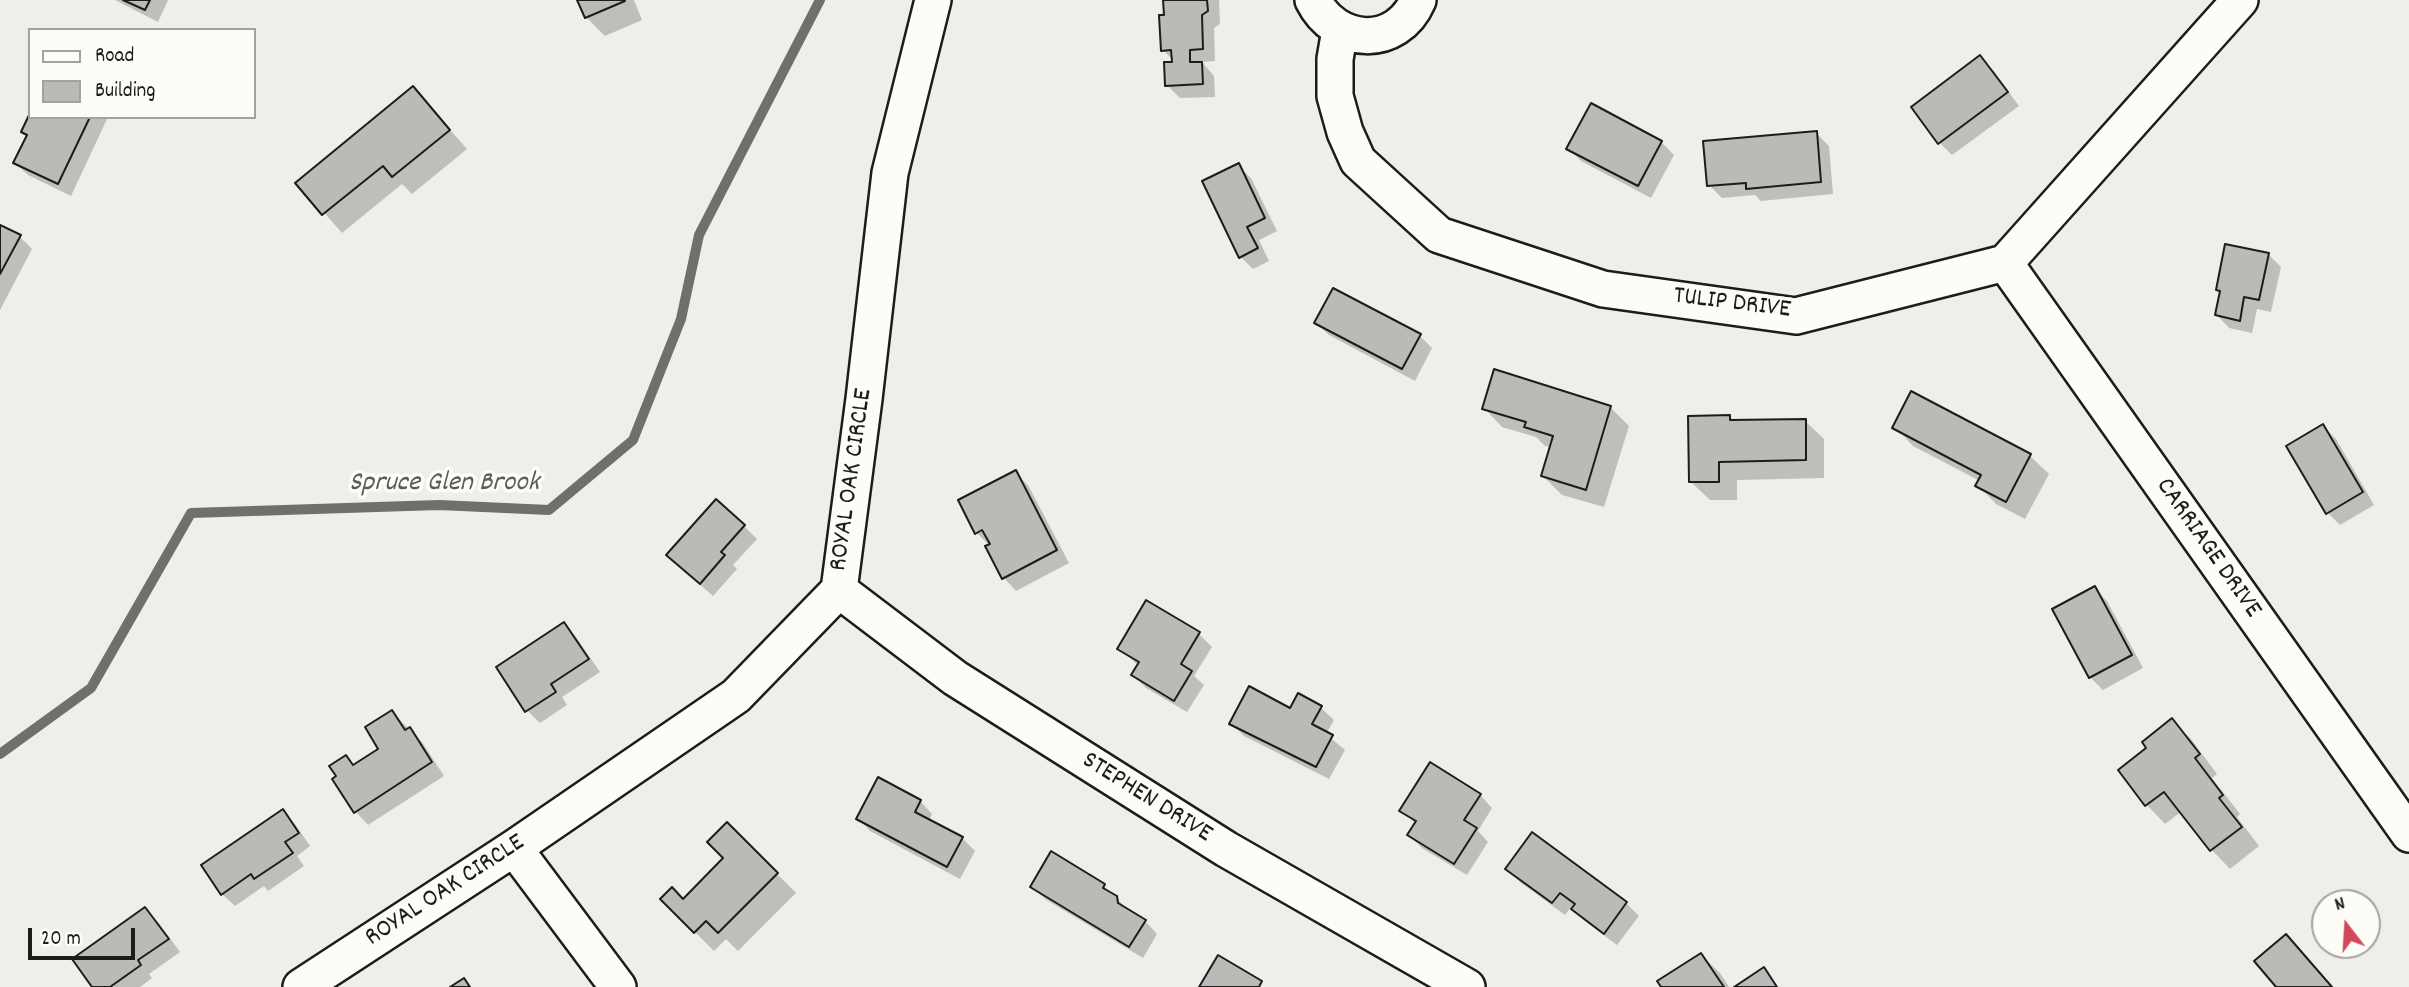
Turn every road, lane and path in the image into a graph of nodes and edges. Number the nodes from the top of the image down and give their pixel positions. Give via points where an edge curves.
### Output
1 (933, 0) edge
2 (1313, 0) edge
3 (1418, 0) edge
4 (2240, 0) edge
5 (1340, 30) junction
6 (2006, 264) junction
7 (839, 590) junction
8 (2409, 834) edge
9 (514, 848) junction
10 (301, 987) edge
11 (618, 987) edge
12 (1467, 987) edge

1 - 7 street, ROYAL OAK CIRCLE via 890,173
2 - 5 street
3 - 5 street via 1402,22 1383,33 1362,36
4 - 6 street
5 - 6 street, TULIP DRIVE via 1335,96 1358,162 1439,235 1603,289 1796,316
6 - 8 street, CARRIAGE DRIVE
7 - 9 street, ROYAL OAK CIRCLE via 736,696
7 - 12 street, STEPHEN DRIVE via 955,678 1226,849
9 - 10 street, ROYAL OAK CIRCLE
9 - 11 street

